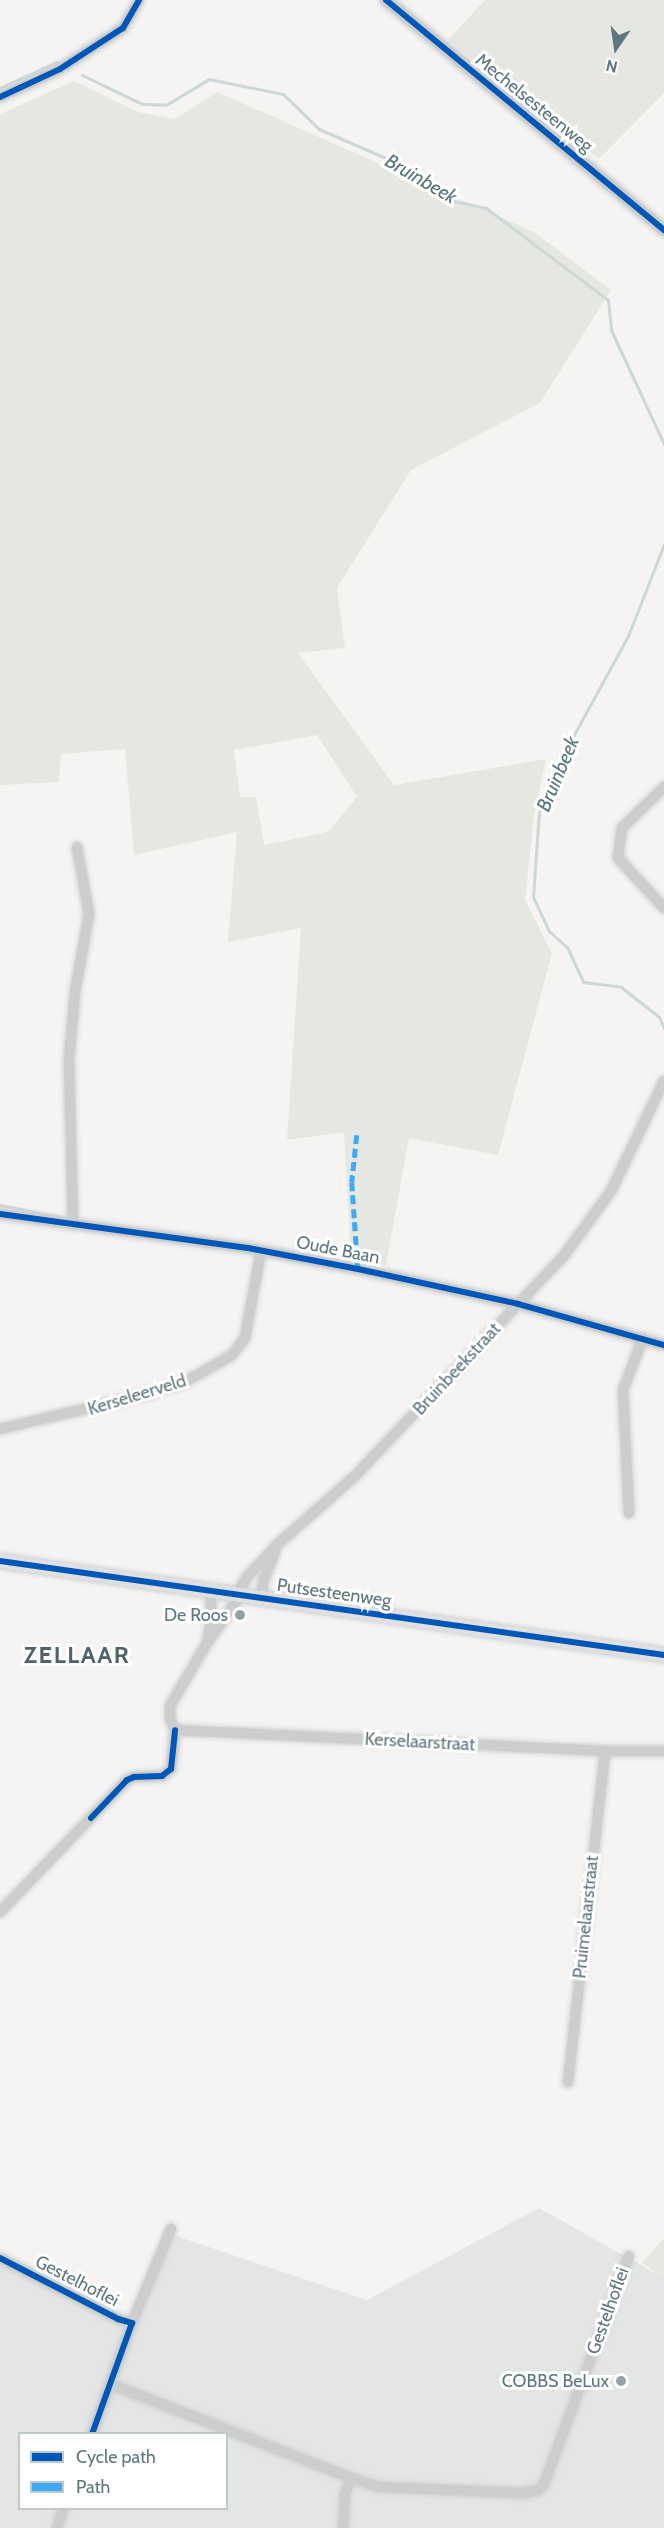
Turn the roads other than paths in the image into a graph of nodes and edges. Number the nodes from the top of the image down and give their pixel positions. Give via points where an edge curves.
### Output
1 (139, 0) edge
2 (386, 0) edge
3 (0, 97) edge
4 (664, 230) edge
5 (664, 787) edge
6 (77, 847) dead end
7 (664, 908) edge
8 (664, 1081) edge
9 (0, 1214) edge
10 (73, 1225) junction
11 (261, 1251) junction
12 (518, 1304) junction
13 (643, 1338) junction
14 (664, 1345) edge
15 (0, 1429) edge
16 (629, 1513) dead end
17 (279, 1543) junction
18 (0, 1561) edge
19 (211, 1591) junction
20 (238, 1594) junction
21 (261, 1598) junction
22 (207, 1643) junction
23 (664, 1655) edge
24 (176, 1730) junction
25 (605, 1751) junction
26 (664, 1751) edge
27 (0, 1912) edge
28 (568, 2082) dead end
29 (171, 2229) dead end
30 (629, 2256) dead end
31 (0, 2258) edge
32 (132, 2323) junction
33 (110, 2384) junction
34 (92, 2432) edge
35 (351, 2478) junction
36 (63, 2510) edge
37 (57, 2528) edge
38 (343, 2528) edge

1 - 3 street via 123,28 60,69
2 - 4 street, Mechelsesteenweg
5 - 7 street via 622,828 618,858
6 - 10 street via 89,914 75,992 69,1060
8 - 12 street, Bruinbeekstraat via 611,1191 563,1257
9 - 10 street, Oude Baan
10 - 11 street, Oude Baan
11 - 12 street, Oude Baan
11 - 15 street, Kerseleerveld via 245,1338 232,1355 185,1382 86,1411
12 - 13 street, Oude Baan
12 - 17 street, Bruinbeekstraat via 353,1478
13 - 14 street, Oude Baan
13 - 16 street via 623,1390
17 - 20 street, Bruinbeekstraat via 248,1576
17 - 21 street, Bruinbeekstraat via 268,1566
18 - 19 main road, Putsesteenweg
19 - 20 main road, Putsesteenweg
19 - 22 street
20 - 21 main road, Putsesteenweg
20 - 22 street, Bruinbeekstraat
21 - 23 main road, Putsesteenweg
22 - 24 street, Bruinbeekstraat via 170,1706 170,1719
24 - 25 street, Kerselaarstraat
24 - 27 street, Bruinbeekstraat via 171,1769 162,1776 127,1780
25 - 26 street, Kerselaarstraat
25 - 28 street, Pruimelaarstraat
29 - 32 street, Gestelhoflei
30 - 35 street, Gestelhoflei via 544,2484 538,2490 523,2493 378,2487
31 - 32 street, Gestelhoflei
32 - 33 street, Gestelhoflei
33 - 34 street, Gestelhoflei
33 - 35 street
35 - 38 street via 345,2494
36 - 37 street

